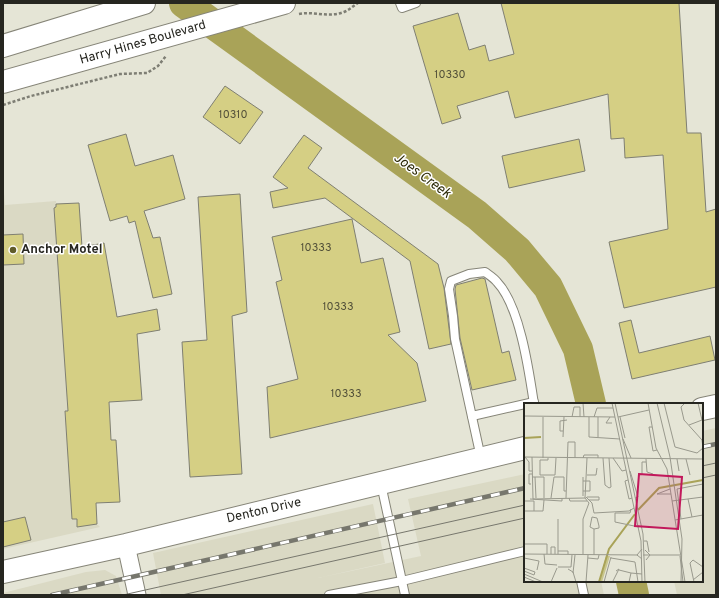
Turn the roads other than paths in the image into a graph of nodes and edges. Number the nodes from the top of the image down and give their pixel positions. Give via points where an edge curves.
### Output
1 (144, 3) edge
2 (400, 3) edge
3 (416, 3) edge
4 (275, 8) edge
5 (3, 46) edge
6 (3, 82) edge
7 (534, 403) edge
8 (524, 405) edge
9 (716, 406) edge
10 (703, 409) edge
11 (472, 416) junction
12 (524, 448) edge
13 (481, 459) junction
14 (381, 483) junction
15 (126, 544) junction
16 (524, 550) edge
17 (3, 572) edge
18 (402, 581) junction
19 (581, 582) edge
20 (137, 595) edge
21 (329, 595) edge
22 (405, 595) edge
23 (584, 595) edge

1 - 5 street
2 - 3 lane via 402,8
4 - 6 street, Harry Hines Boulevard via 165,46
7 - 11 lane via 521,338 510,302 498,282 485,272 469,274 450,281 449,289 455,340
8 - 11 lane
9 - 10 street
11 - 13 lane
12 - 13 street, Denton Drive
13 - 14 street, Denton Drive
14 - 15 street, Denton Drive
14 - 18 lane
15 - 17 street, Denton Drive
15 - 20 street
16 - 18 lane
18 - 21 lane
18 - 22 lane
19 - 23 lane

